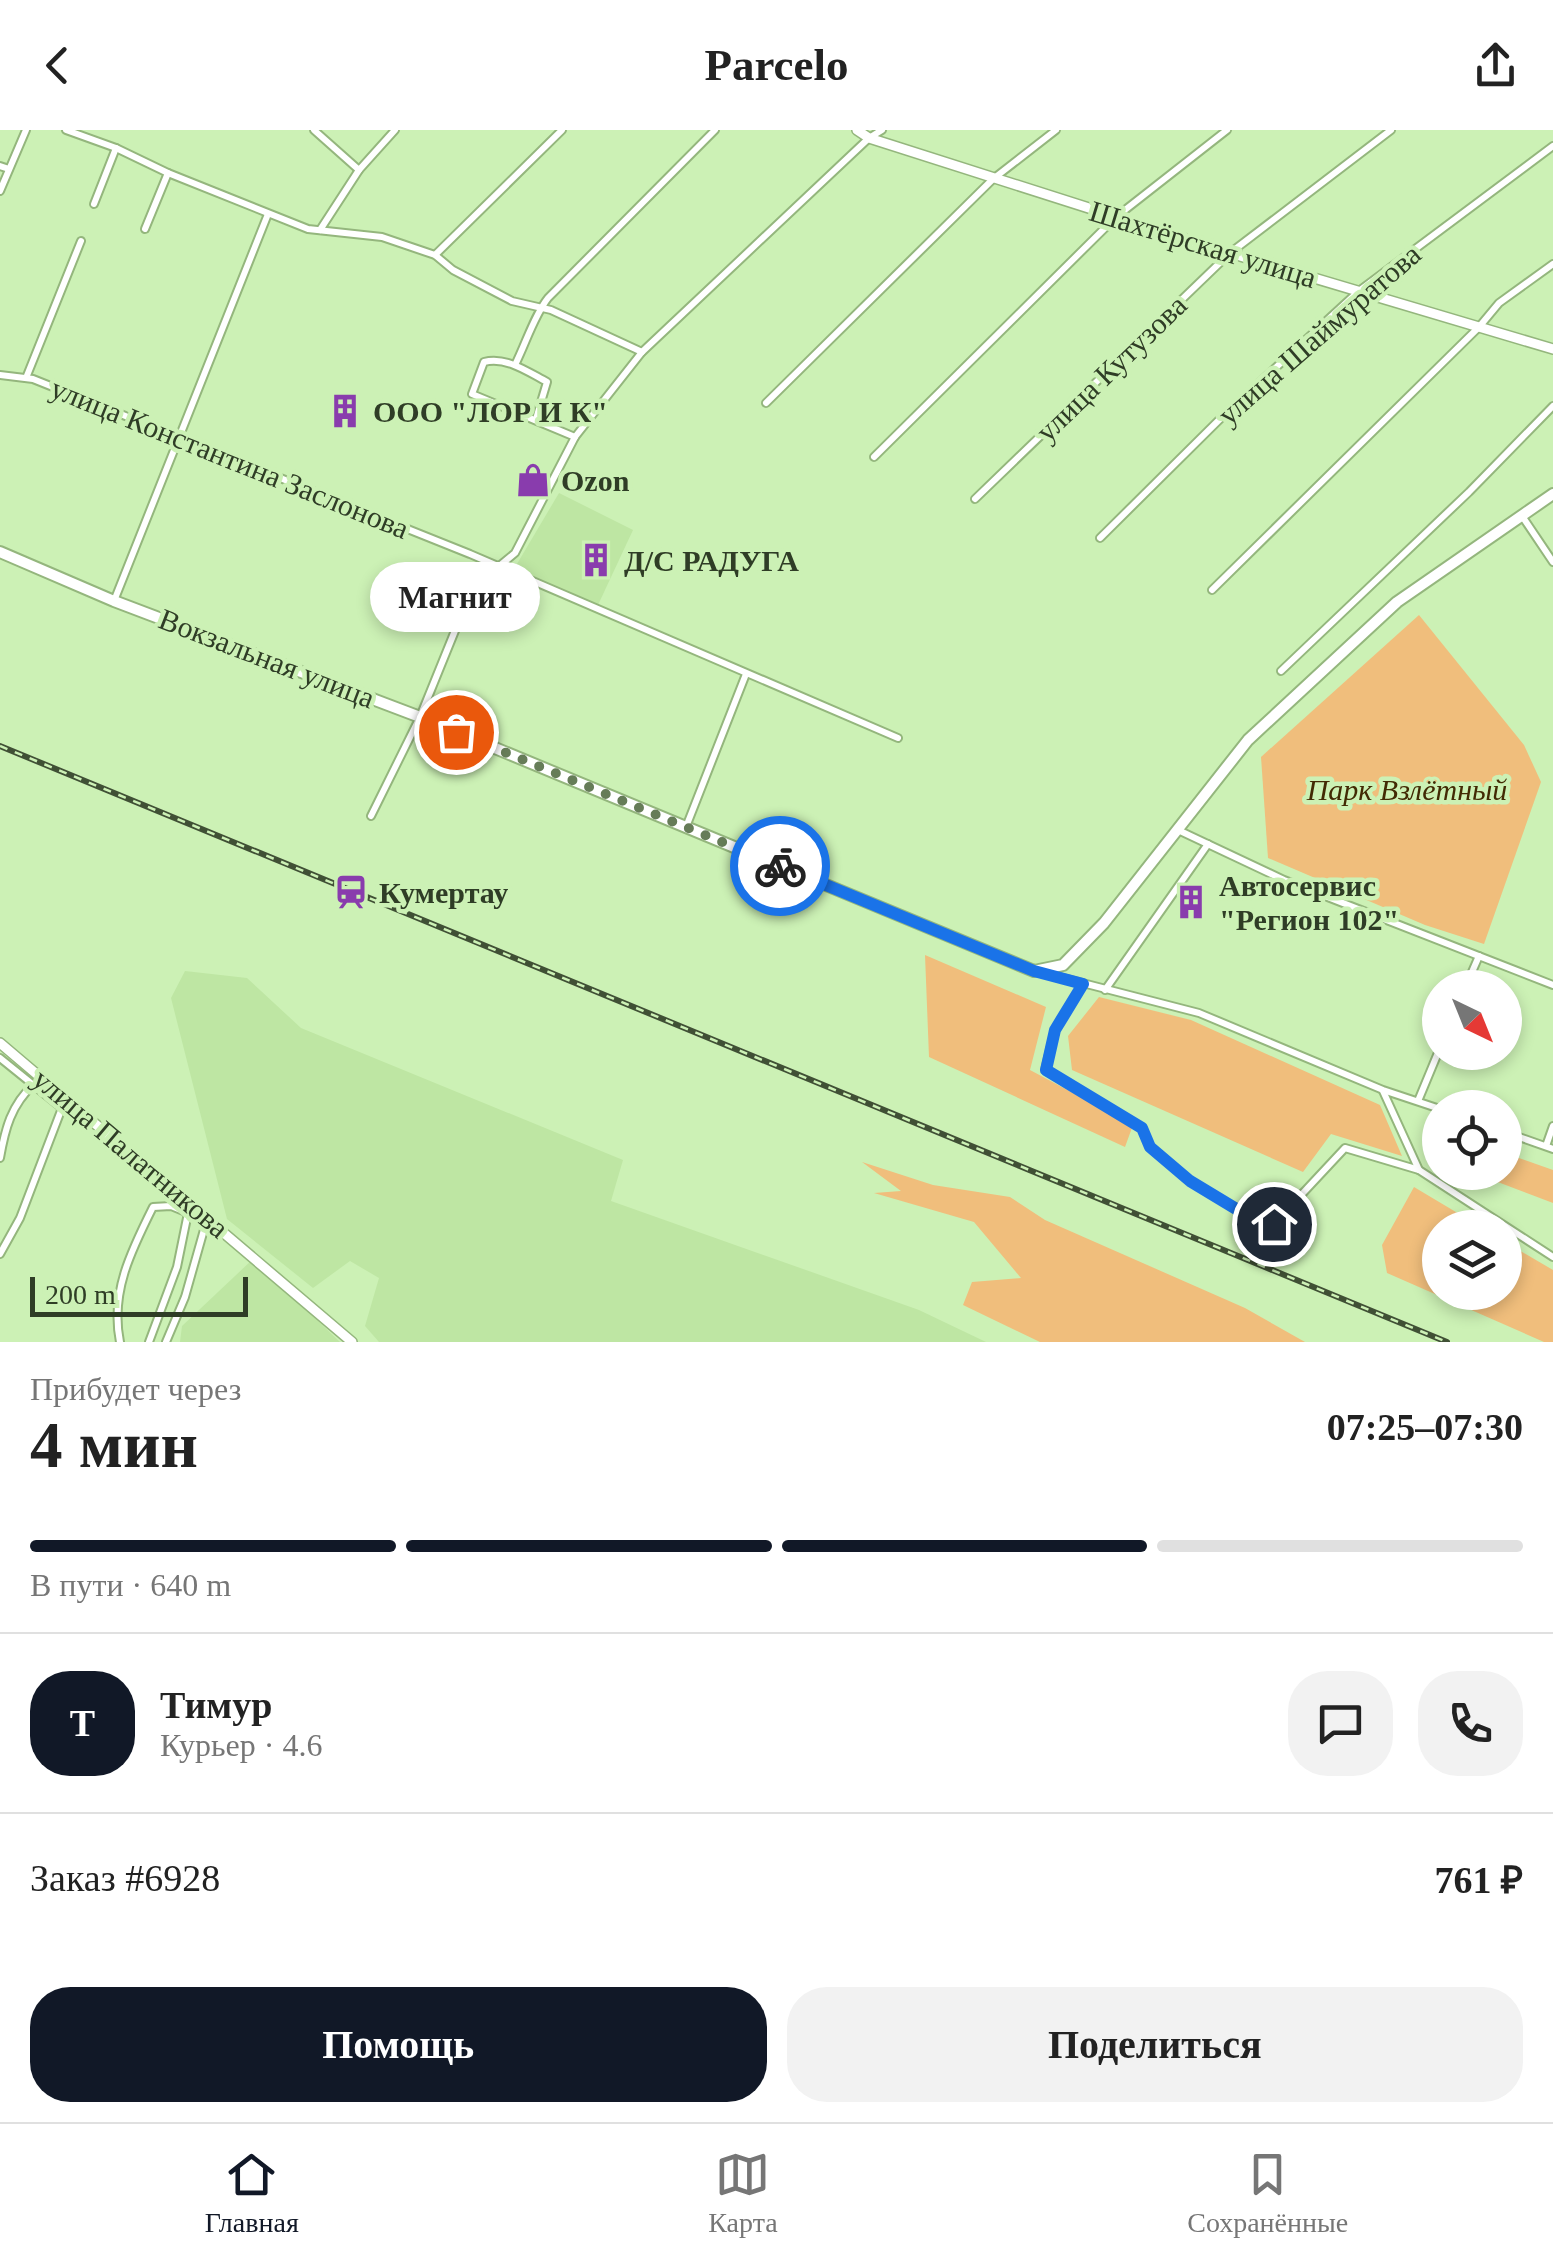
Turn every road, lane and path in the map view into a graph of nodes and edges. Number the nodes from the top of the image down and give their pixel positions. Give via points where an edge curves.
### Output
1 (26, 130) edge
2 (66, 130) edge
3 (314, 130) edge
4 (395, 130) edge
5 (562, 130) edge
6 (715, 130) edge
7 (857, 130) edge
8 (882, 130) edge
9 (1056, 130) edge
10 (1227, 130) edge
11 (1391, 130) edge
12 (869, 138) junction
13 (1553, 146) edge
14 (116, 148) junction
15 (0, 166) edge
16 (10, 169) junction
17 (359, 170) junction
18 (168, 173) junction
19 (992, 179) junction
20 (0, 191) edge
21 (94, 204) dead end
22 (268, 214) junction
23 (1116, 217) junction
24 (144, 229) dead end
25 (320, 230) junction
26 (81, 241) dead end
27 (1230, 253) junction
28 (435, 256) junction
29 (1553, 264) edge
30 (1359, 291) junction
31 (539, 309) junction
32 (1479, 327) junction
33 (1553, 349) edge
34 (642, 352) junction
35 (515, 365) junction
36 (0, 375) edge
37 (26, 378) junction
38 (766, 403) dead end
39 (1553, 406) edge
40 (536, 419) junction
41 (574, 437) junction
42 (176, 439) junction
43 (874, 456) dead end
44 (1553, 494) edge
45 (975, 499) dead end
46 (1522, 516) junction
47 (1100, 538) dead end
48 (0, 552) edge
49 (1553, 562) edge
50 (497, 567) junction
51 (1212, 590) dead end
52 (114, 601) junction
53 (1281, 671) dead end
54 (746, 674) junction
55 (420, 717) junction
56 (898, 738) dead end
57 (371, 816) dead end
58 (686, 827) junction
59 (1178, 830) junction
60 (1208, 844) junction
61 (1478, 956) junction
62 (1472, 970) edge
63 (1034, 971) junction
64 (1083, 984) junction
65 (1553, 986) edge
66 (1105, 990) junction
67 (0, 1044) edge
68 (0, 1058) edge
69 (1431, 1070) edge
70 (34, 1084) junction
71 (1383, 1090) junction
72 (1418, 1101) junction
73 (1422, 1102) edge
74 (1553, 1126) edge
75 (1522, 1138) edge
76 (1549, 1147) edge
77 (0, 1158) edge
78 (1419, 1170) junction
79 (189, 1208) junction
80 (208, 1218) junction
81 (0, 1254) edge
82 (1553, 1257) edge
83 (120, 1342) edge
84 (149, 1342) edge
85 (166, 1342) edge
86 (352, 1342) edge

1 - 16 street
2 - 14 street
3 - 17 street
4 - 17 street
5 - 28 street
6 - 31 street
7 - 12 street, Шахтёрская улица
8 - 12 street
9 - 19 street
10 - 23 street
11 - 27 street, улица Кутузова
12 - 19 street, Шахтёрская улица
12 - 34 street
13 - 30 street, улица Шаймуратова
14 - 18 street
14 - 21 street
15 - 16 street
16 - 20 street
17 - 25 street
18 - 22 street
18 - 24 street
19 - 23 street, Шахтёрская улица
19 - 38 street
22 - 25 street
22 - 42 street
23 - 27 street, Шахтёрская улица
23 - 43 street
25 - 28 street via 382,237
26 - 37 street
27 - 30 street, Шахтёрская улица
27 - 45 street, улица Кутузова
28 - 31 street via 480,286
29 - 32 street via 1499,303
30 - 32 street, Шахтёрская улица
30 - 47 street, улица Шаймуратова
31 - 34 street
31 - 35 street
32 - 33 street, Шахтёрская улица
32 - 51 street
34 - 41 street
35 - 40 street via 547,382
35 - 40 street via 484,362 472,394
36 - 37 street, улица Константина Заслонова
37 - 42 street, улица Константина Заслонова
39 - 53 street
40 - 41 street
41 - 50 street via 515,553
42 - 50 street, улица Константина Заслонова
42 - 52 street
44 - 46 main road
46 - 49 street
46 - 59 main road via 1384,615 1248,740
48 - 52 main road, Вокзальная улица
50 - 54 street, улица Константина Заслонова
50 - 55 street via 463,611
52 - 55 main road, Вокзальная улица
54 - 56 street, улица Константина Заслонова
54 - 58 street
55 - 57 street
55 - 58 main road, Вокзальная улица
58 - 63 main road, Вокзальная улица
59 - 60 street
59 - 63 main road via 1063,965
60 - 61 street
60 - 66 street
61 - 62 street
61 - 65 street
63 - 64 street
64 - 66 street
64 - 78 street via 1055,1030 1046,1070 1142,1128 1150,1147 1176,1170 1238,1210 1274,1224 1345,1148
66 - 71 street via 1199,1013
67 - 79 street, улица Палатникова
68 - 70 street
69 - 72 street
70 - 77 street via 6,1124
70 - 81 street via 62,1108
71 - 72 street
71 - 78 street
72 - 73 street
74 - 76 street
75 - 76 street
78 - 82 street
79 - 80 street, улица Палатникова
79 - 83 street via 153,1208 129,1256 115,1317
79 - 84 street
80 - 85 street
80 - 86 street, улица Палатникова

